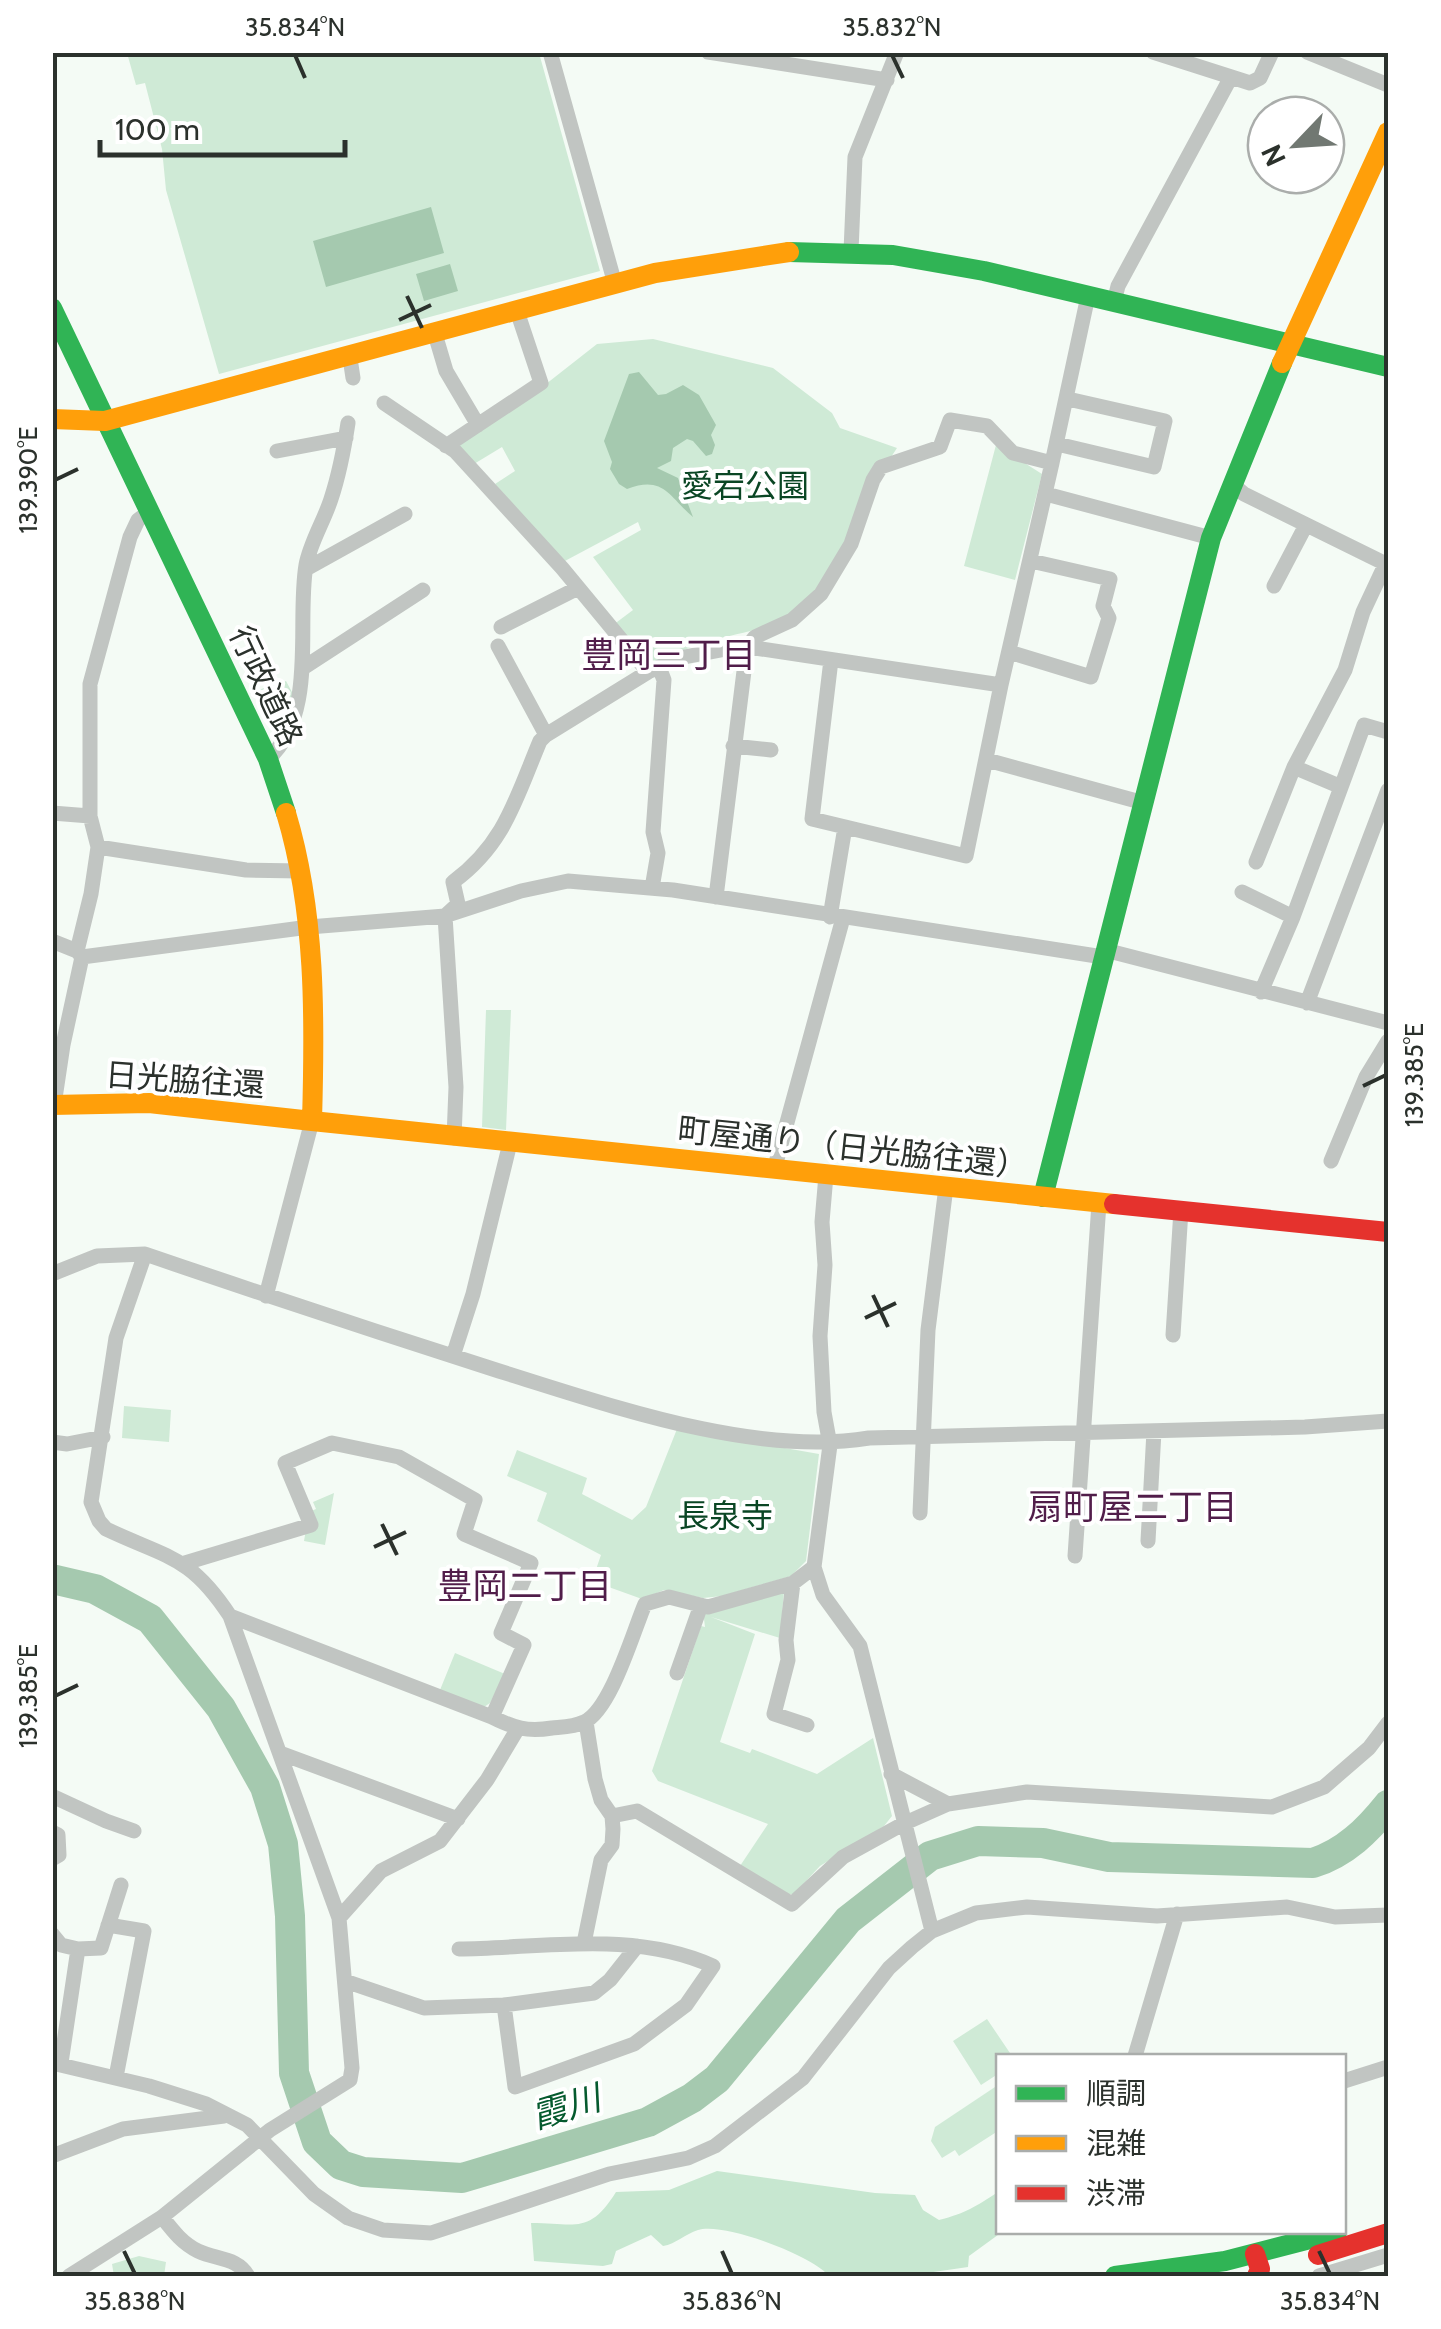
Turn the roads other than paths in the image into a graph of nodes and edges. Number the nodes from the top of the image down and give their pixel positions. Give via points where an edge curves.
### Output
1 (550, 52) edge
2 (708, 52) edge
3 (897, 52) edge
4 (1153, 52) edge
5 (1272, 52) edge
6 (1307, 52) edge
7 (1231, 78) junction
8 (887, 80) junction
9 (1388, 85) edge
10 (1388, 132) edge
11 (851, 252) junction
12 (615, 284) junction
13 (1088, 296) junction
14 (1114, 302) junction
15 (52, 308) edge
16 (518, 311) junction
17 (435, 334) junction
18 (1290, 344) junction
19 (1388, 367) edge
20 (1068, 399) junction
21 (384, 402) dead end
22 (52, 420) edge
23 (105, 422) junction
24 (478, 425) junction
25 (1057, 444) junction
26 (446, 446) junction
27 (277, 451) dead end
28 (1052, 462) junction
29 (1231, 483) junction
30 (1046, 494) junction
31 (149, 512) junction
32 (405, 514) dead end
33 (1306, 525) junction
34 (1212, 538) junction
35 (1031, 560) junction
36 (1387, 565) edge
37 (306, 568) junction
38 (1274, 586) dead end
39 (578, 588) junction
40 (423, 590) dead end
41 (501, 627) dead end
42 (498, 646) dead end
43 (747, 647) junction
44 (1010, 652) junction
45 (831, 660) junction
46 (304, 668) junction
47 (653, 670) junction
48 (1001, 684) junction
49 (1388, 732) edge
50 (546, 735) junction
51 (733, 746) junction
52 (771, 750) dead end
53 (268, 759) junction
54 (988, 760) junction
55 (1294, 767) junction
56 (1339, 786) junction
57 (1388, 790) edge
58 (1144, 804) junction
59 (52, 813) edge
60 (90, 816) junction
61 (846, 827) junction
62 (98, 847) junction
63 (1256, 862) dead end
64 (301, 871) junction
65 (652, 888) junction
66 (1242, 892) dead end
67 (716, 898) junction
68 (445, 916) junction
69 (1294, 917) junction
70 (837, 918) junction
71 (309, 927) junction
72 (52, 941) edge
73 (80, 954) junction
74 (1104, 954) junction
75 (1261, 992) junction
76 (1307, 1003) junction
77 (1388, 1024) edge
78 (1388, 1041) edge
79 (58, 1044) edge
80 (54, 1105) edge
81 (312, 1121) junction
82 (454, 1138) junction
83 (510, 1144) junction
84 (1332, 1160) dead end
85 (774, 1170) junction
86 (826, 1175) junction
87 (946, 1187) junction
88 (1043, 1197) junction
89 (1099, 1202) junction
90 (1181, 1210) junction
91 (1388, 1232) edge
92 (145, 1254) junction
93 (52, 1274) edge
94 (266, 1296) junction
95 (1174, 1335) dead end
96 (453, 1356) junction
97 (1388, 1421) edge
98 (1154, 1430) junction
99 (1081, 1432) junction
100 (103, 1437) junction
101 (923, 1437) junction
102 (52, 1442) edge
103 (830, 1444) junction
104 (920, 1513) dead end
105 (1148, 1541) dead end
106 (1074, 1556) dead end
107 (185, 1563) junction
108 (814, 1567) junction
109 (793, 1583) junction
110 (701, 1605) junction
111 (230, 1616) junction
112 (677, 1673) dead end
113 (492, 1717) junction
114 (586, 1722) junction
115 (1388, 1724) edge
116 (807, 1725) dead end
117 (518, 1730) junction
118 (280, 1753) junction
119 (891, 1774) junction
120 (52, 1796) edge
121 (948, 1804) junction
122 (612, 1816) junction
123 (458, 1819) junction
124 (904, 1828) junction
125 (134, 1831) dead end
126 (52, 1832) edge
127 (52, 1859) edge
128 (120, 1885) dead end
129 (1176, 1914) junction
130 (1388, 1915) edge
131 (340, 1918) junction
132 (108, 1925) junction
133 (930, 1925) junction
134 (52, 1934) edge
135 (584, 1943) junction
136 (637, 1946) junction
137 (78, 1949) junction
138 (459, 1949) dead end
139 (345, 1981) junction
140 (504, 2005) junction
141 (1136, 2054) edge
142 (57, 2063) edge
143 (1388, 2067) edge
144 (116, 2077) junction
145 (1346, 2080) edge
146 (224, 2116) junction
147 (266, 2134) junction
148 (52, 2156) edge
149 (1388, 2216) edge
150 (162, 2217) junction
151 (1346, 2228) edge
152 (1388, 2233) edge
153 (1331, 2234) edge
154 (1388, 2255) edge
155 (1257, 2266) edge
156 (69, 2276) edge
157 (248, 2276) edge
158 (1114, 2276) edge
159 (1225, 2276) edge
160 (1318, 2276) edge

1 - 12 street
2 - 8 street
3 - 8 street
4 - 7 street
5 - 7 street via 1260,78
6 - 9 street
7 - 14 street
8 - 11 street via 855,157
10 - 18 main road
11 - 12 main road via 738,257
11 - 13 main road via 916,258
12 - 16 main road
13 - 14 main road
13 - 20 street
14 - 18 main road
15 - 23 main road, 行政道路
16 - 17 main road
16 - 24 street via 541,383
17 - 23 main road via 352,368
17 - 24 street via 446,371
18 - 19 main road
18 - 29 main road
20 - 25 street
20 - 25 street via 1165,421 1154,467
21 - 26 street
22 - 23 main road
23 - 31 main road, 行政道路
24 - 26 street
25 - 28 street
26 - 39 street
27 - 37 street via 347,430
28 - 30 street
28 - 43 street via 1014,453 988,426 950,420 940,447 880,467 822,594
29 - 33 street
29 - 34 main road
30 - 34 street
30 - 35 street
31 - 53 main road, 行政道路
31 - 60 street via 130,537 94,659
32 - 37 street
33 - 36 street
33 - 38 street
34 - 58 main road
35 - 44 street
35 - 44 street via 1110,579 1103,606 1109,618 1091,676
36 - 55 street via 1345,670
37 - 46 street
39 - 41 street
39 - 47 street
40 - 46 street
42 - 50 street
43 - 45 street
43 - 47 street via 679,658
43 - 51 street
44 - 48 street
45 - 48 street
45 - 61 street via 812,819
46 - 53 street via 286,736
47 - 50 street
47 - 65 street via 664,680
48 - 54 street
49 - 56 street via 1364,725
50 - 68 street via 488,852 453,882 458,904
51 - 52 street
51 - 67 street
53 - 64 main road, 行政道路
54 - 58 street
54 - 61 street via 966,856
55 - 56 street
55 - 63 street
56 - 69 street
57 - 76 street
58 - 74 main road
59 - 60 street
60 - 62 street
61 - 70 street
62 - 64 street via 246,870
62 - 73 street
64 - 71 main road, 行政道路
65 - 67 street
65 - 68 street via 568,880
66 - 69 street
67 - 70 street
68 - 71 street
68 - 82 street
69 - 75 street
70 - 74 street
70 - 85 street
71 - 73 street
71 - 81 main road, 行政道路
72 - 73 street
73 - 79 street
74 - 75 street
74 - 88 main road
75 - 76 street
76 - 77 street
78 - 84 street
79 - 80 street
80 - 81 main road, 日光脇往還 via 142,1104
81 - 82 main road, 町屋通り（日光脇往還）
81 - 94 street
82 - 83 main road, 町屋通り（日光脇往還）
83 - 85 main road, 町屋通り（日光脇往還）
83 - 96 street
85 - 86 main road, 町屋通り（日光脇往還）
86 - 87 main road, 町屋通り（日光脇往還）
86 - 103 street via 820,1336
87 - 88 main road, 町屋通り（日光脇往還）
87 - 101 street
88 - 89 main road, 町屋通り（日光脇往還）
89 - 90 main road, 町屋通り（日光脇往還）
89 - 99 street
90 - 91 main road, 町屋通り（日光脇往還）
90 - 95 street
92 - 93 street via 97,1256
92 - 94 street
92 - 100 street via 116,1338
94 - 96 street
96 - 103 street via 656,1417
97 - 98 street
98 - 99 street
98 - 105 street
99 - 101 street
99 - 106 street
100 - 102 street
100 - 107 street via 91,1502 99,1521
101 - 103 street
101 - 104 street
103 - 108 street
107 - 111 street
107 - 113 street via 311,1525 285,1463 332,1443 399,1456 475,1500 464,1534 531,1563 501,1633 524,1645
108 - 109 street
108 - 119 street via 823,1594 860,1646
109 - 110 street
109 - 116 street via 788,1660 774,1714
110 - 112 street
110 - 114 street via 668,1598 645,1604 608,1693
111 - 113 street
111 - 118 street
113 - 117 street
114 - 117 street
114 - 122 street via 595,1779
115 - 121 street via 1335,1778 1272,1807 1027,1792
117 - 123 street
118 - 123 street
118 - 131 street
119 - 121 street
119 - 124 street
120 - 125 street
121 - 124 street
122 - 124 street via 637,1811 792,1904 844,1857
122 - 135 street via 612,1845 601,1860
123 - 131 street via 440,1841 369,1880
124 - 133 street
126 - 127 street via 59,1856
128 - 132 street
129 - 130 street via 1287,1907 1335,1916
129 - 133 street via 1002,1909
129 - 141 street
131 - 139 street
132 - 137 street via 101,1948
132 - 144 street via 144,1931
133 - 147 street via 803,2078 730,2136 688,2158 610,2174 449,2229 397,2232 348,2218 326,2203
134 - 137 street via 61,1945
135 - 136 street
135 - 138 street
136 - 140 street via 594,1993
136 - 140 street via 680,1951 713,1966 686,2005 634,2044 515,2087
137 - 142 street
139 - 140 street via 424,2008
139 - 147 street via 350,2080
142 - 144 street
143 - 145 street
144 - 146 street via 206,2104
146 - 147 street
146 - 148 street via 123,2130
147 - 150 street
149 - 151 main road
150 - 156 street
150 - 157 street via 180,2240 240,2264
152 - 155 main road
153 - 155 main road
154 - 160 street
155 - 158 main road
155 - 159 main road

